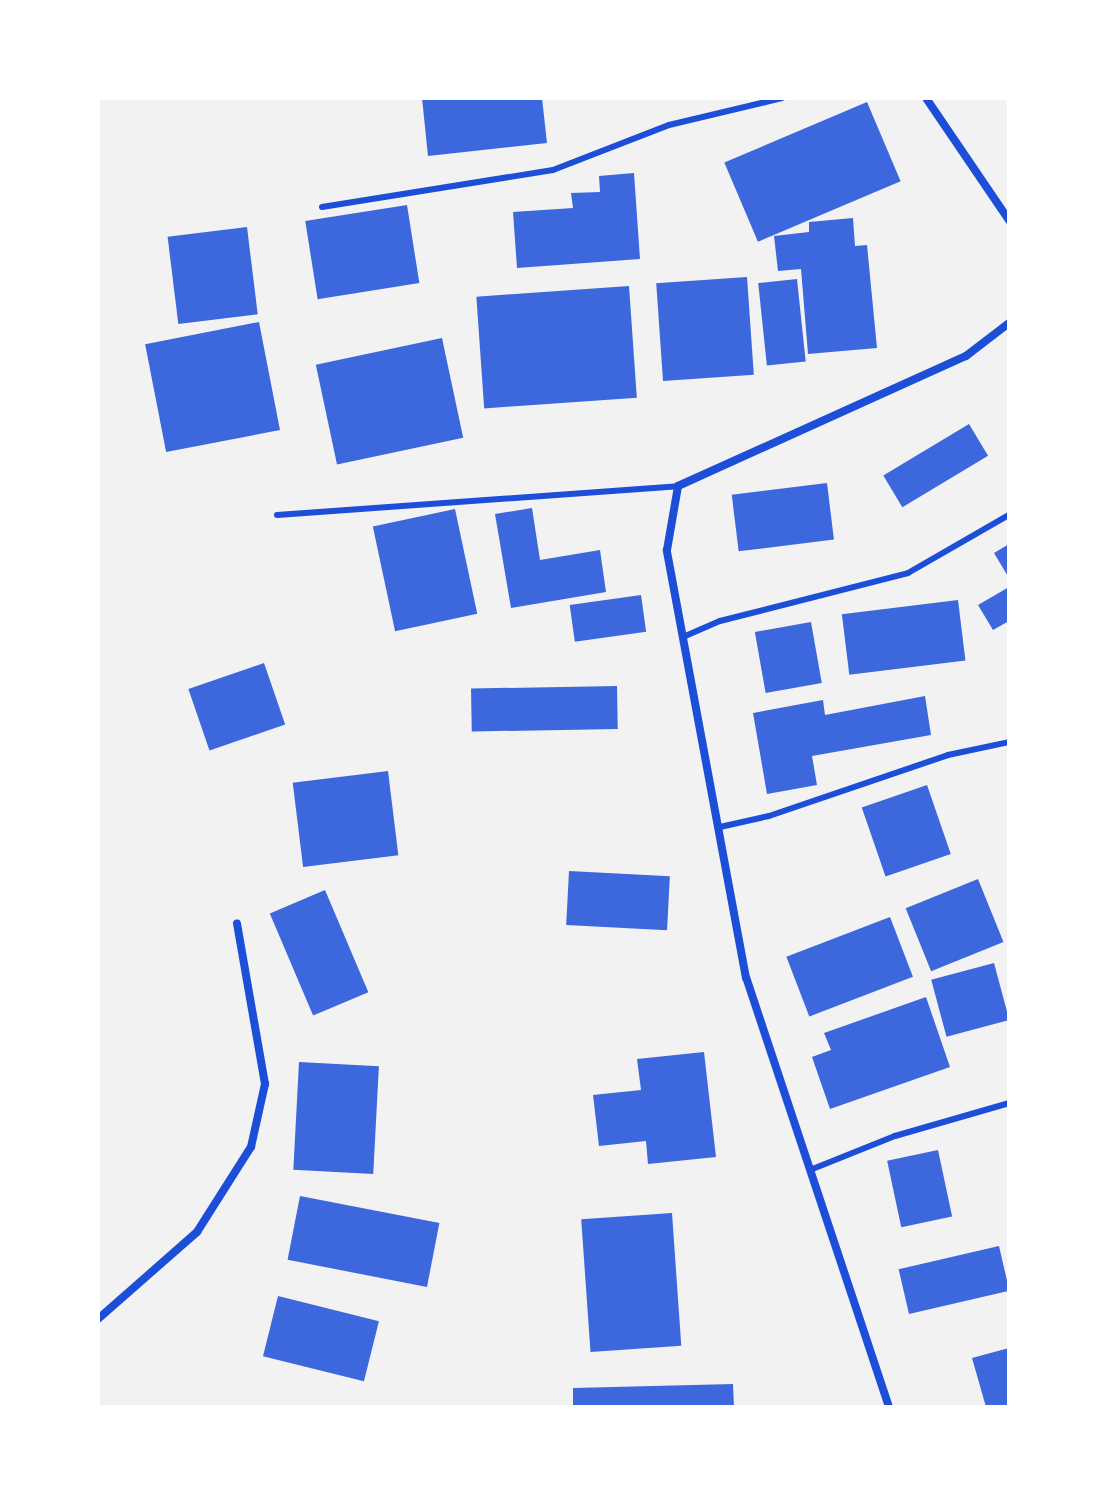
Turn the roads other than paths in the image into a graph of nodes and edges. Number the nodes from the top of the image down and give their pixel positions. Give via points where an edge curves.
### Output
1 (782, 98) edge
2 (926, 98) edge
3 (322, 207) dead end
4 (1009, 220) edge
5 (1009, 323) edge
6 (678, 486) junction
7 (277, 515) dead end
8 (1009, 515) edge
9 (683, 637) junction
10 (1009, 742) edge
11 (720, 827) junction
12 (237, 923) dead end
13 (1009, 1103) edge
14 (810, 1170) junction
15 (98, 1319) edge
16 (889, 1407) edge

1 - 3 lane via 669,125 553,170
2 - 4 street
5 - 6 street via 966,356
6 - 7 lane
6 - 9 street via 667,550
8 - 9 lane via 908,573 720,621
9 - 11 street
10 - 11 lane via 948,755
11 - 14 street via 746,978
12 - 15 street via 265,1084 251,1147 197,1232
13 - 14 lane via 895,1136
14 - 16 street

